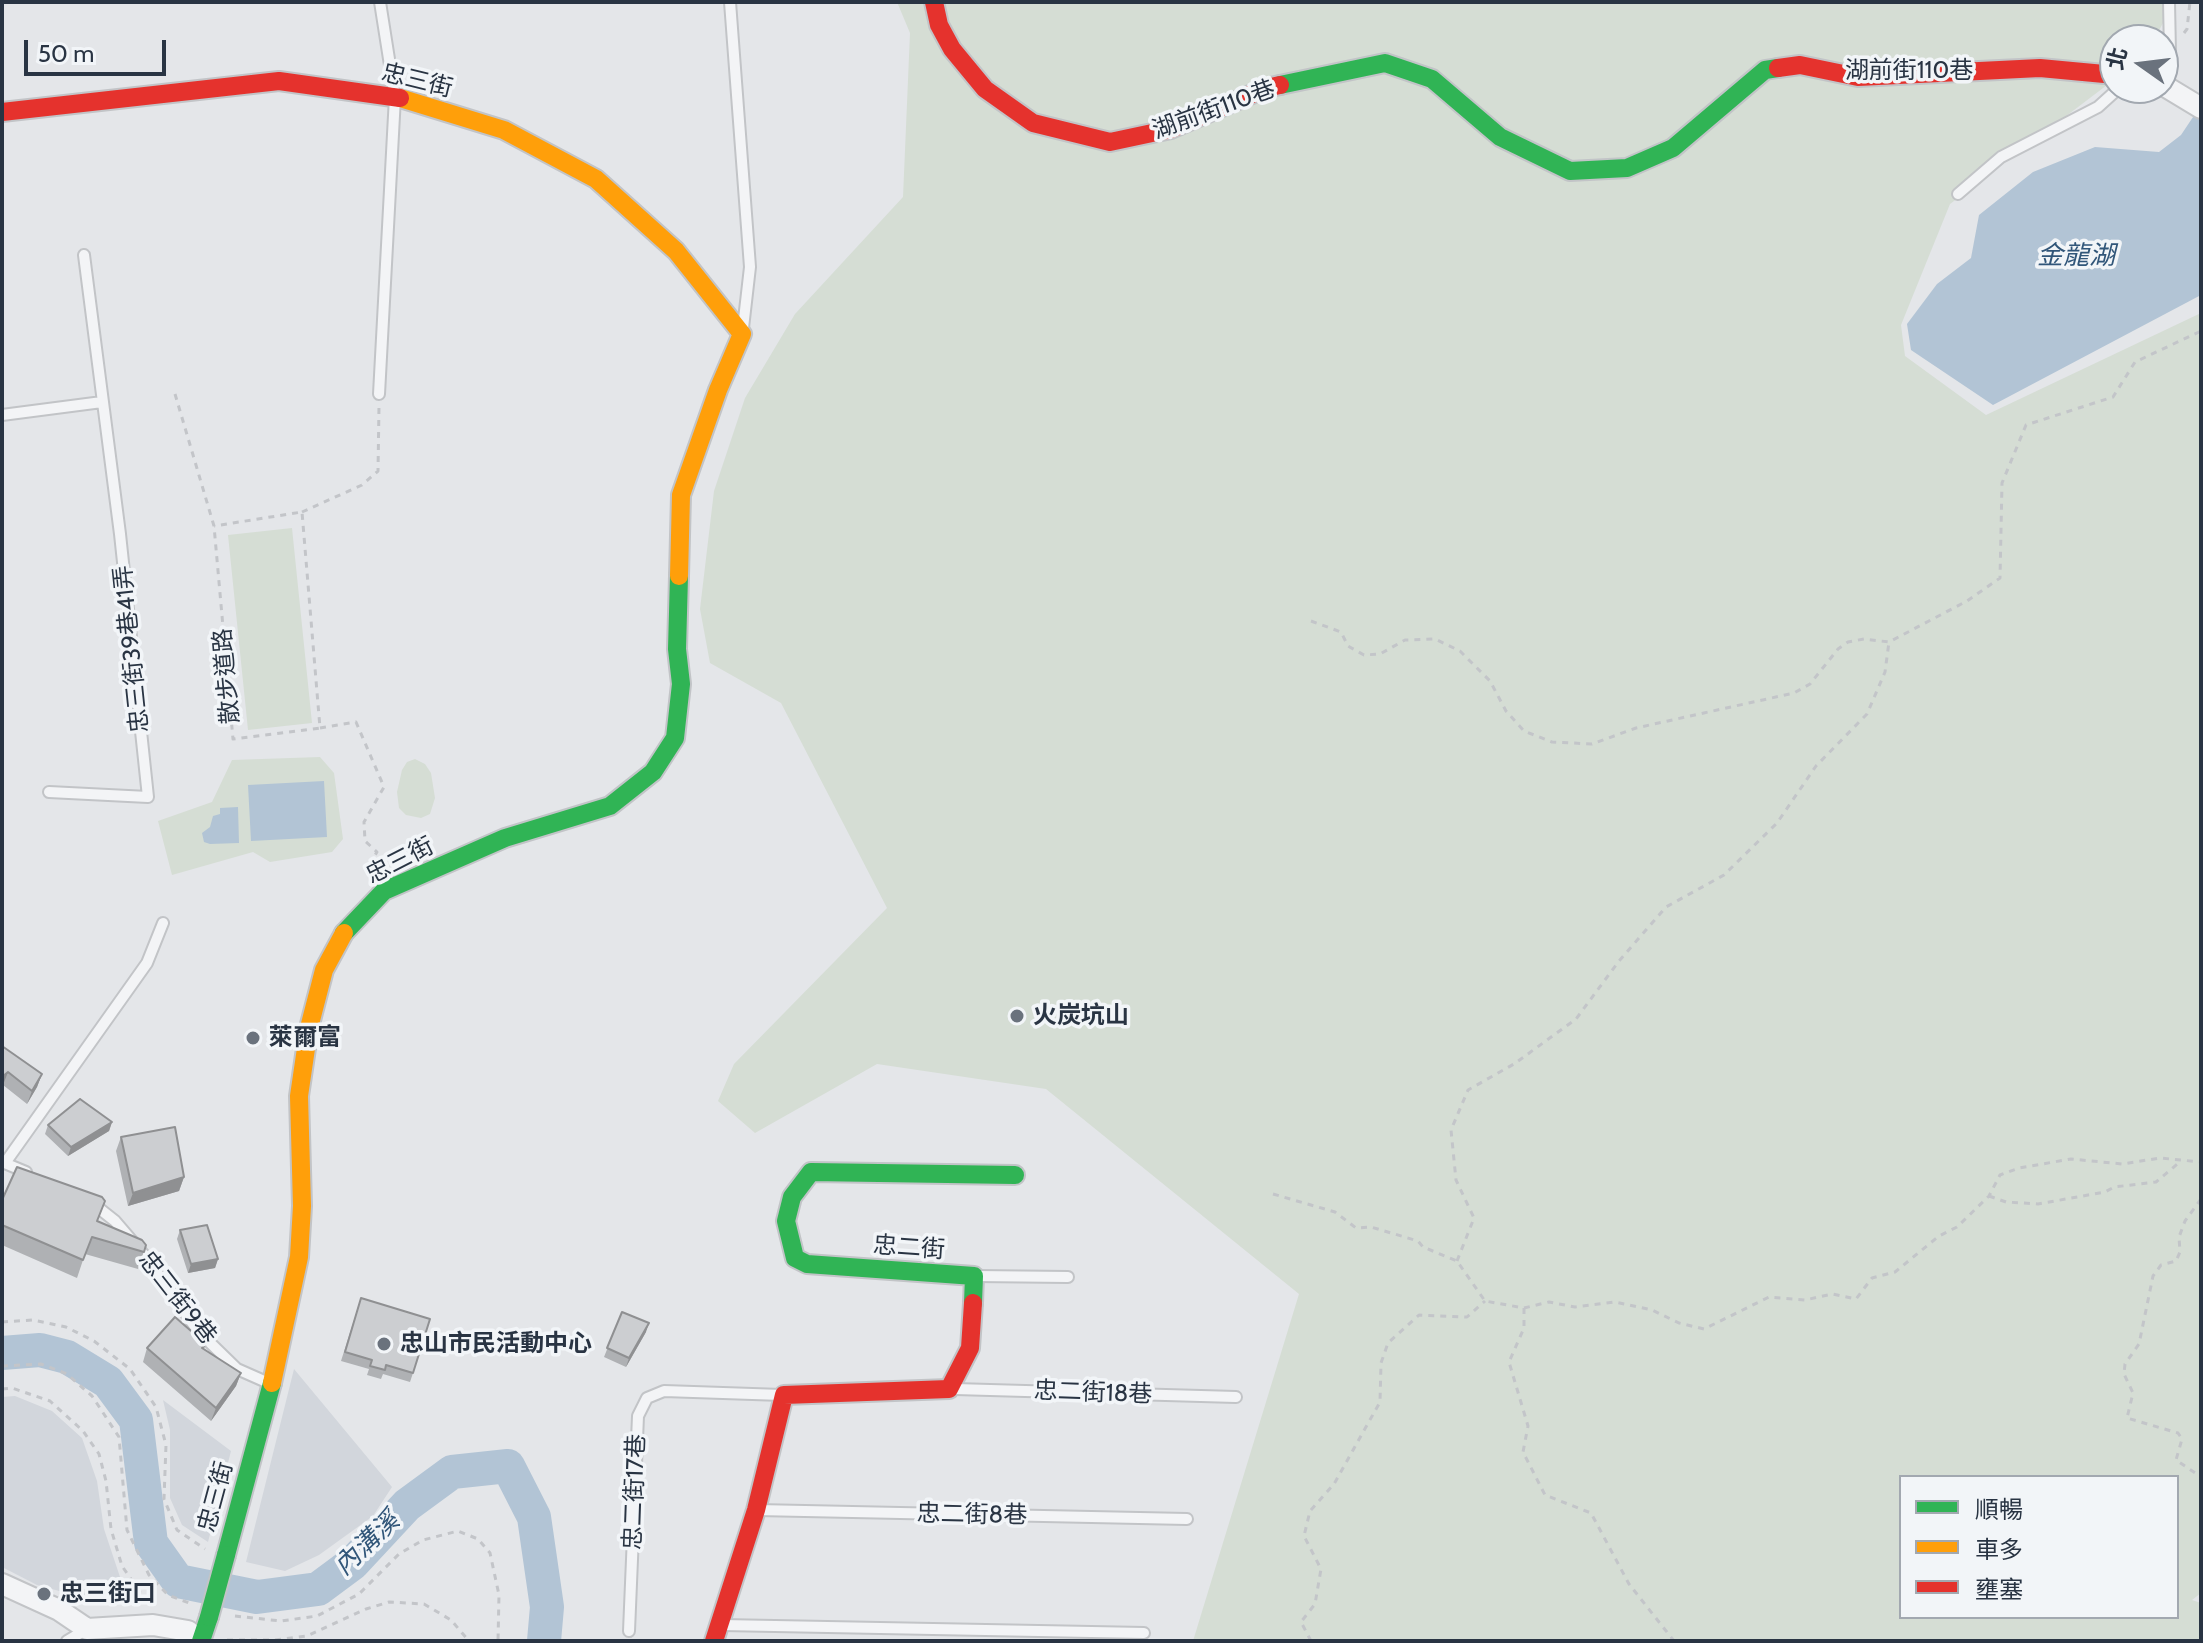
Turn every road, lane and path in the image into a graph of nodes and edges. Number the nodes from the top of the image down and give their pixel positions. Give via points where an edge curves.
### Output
1 (380, 2) edge
2 (730, 2) edge
3 (934, 2) edge
4 (2169, 2) edge
5 (2169, 24) edge
6 (2099, 74) edge
7 (395, 97) junction
8 (2101, 104) edge
9 (2, 112) edge
10 (1958, 194) dead end
11 (84, 255) dead end
12 (2201, 331) edge
13 (742, 334) junction
14 (175, 394) dead end
15 (379, 394) joint
16 (102, 402) junction
17 (2, 415) edge
18 (302, 512) junction
19 (214, 526) junction
20 (1311, 621) dead end
21 (1889, 642) junction
22 (320, 728) junction
23 (49, 792) dead end
24 (384, 891) junction
25 (163, 923) dead end
26 (2181, 1161) junction
27 (4, 1162) edge
28 (2201, 1162) edge
29 (1015, 1175) dead end
30 (33, 1176) edge
31 (1273, 1194) dead end
32 (1989, 1196) junction
33 (85, 1199) edge
34 (2201, 1199) edge
35 (1457, 1261) junction
36 (974, 1276) junction
37 (1068, 1277) dead end
38 (1485, 1301) junction
39 (1524, 1308) junction
40 (2, 1322) edge
41 (272, 1385) junction
42 (949, 1389) junction
43 (784, 1395) junction
44 (1236, 1397) dead end
45 (2201, 1477) edge
46 (756, 1510) junction
47 (1187, 1519) dead end
48 (226, 1555) junction
49 (2, 1584) edge
50 (87, 1629) junction
51 (629, 1631) dead end
52 (718, 1633) edge
53 (1144, 1633) dead end
54 (67, 1641) edge
55 (200, 1641) edge
56 (1311, 1641) edge
57 (1674, 1641) edge

1 - 7 lane
2 - 13 lane, 忠三街 via 750,267
3 - 6 street, 湖前街110巷 via 952,49 985,89 1033,123 1110,142 1171,129 1266,88 1385,63 1432,79 1500,137 1570,171 1627,168 1673,148 1765,70 1800,65 1858,77 2040,68
4 - 5 lane
7 - 9 street, 忠三街 via 279,81
7 - 13 street, 忠三街 via 504,130 596,179 676,251
7 - 15 lane
8 - 10 lane via 2001,157
11 - 16 lane
12 - 21 path via 2135,362 2113,397 2026,425 2002,483 2000,578
13 - 24 street, 忠三街 via 681,495 681,684 675,738 653,772 610,806 505,838
14 - 19 path, 散步道路
15 - 18 path via 378,471 362,485
16 - 17 lane
16 - 23 lane, 忠三街39巷41弄 via 148,797
18 - 19 path
18 - 22 path
19 - 22 path, 散步道路 via 233,739
20 - 21 path via 1341,632 1348,646 1364,655 1380,654 1405,640 1435,639 1460,651 1490,681 1524,731 1552,742 1592,744 1636,728 1794,693 1810,684 1848,642
21 - 35 path via 1885,672 1867,714 1816,766 1777,823 1724,875 1666,907 1576,1019 1468,1090 1451,1130 1456,1180 1474,1218
22 - 24 path, 散步道路 via 356,722 384,787 364,822 365,841 377,852 366,869
24 - 41 street, 忠三街 via 347,927 324,970 309,1028 299,1096 299,1257
25 - 27 lane via 147,963
26 - 28 path
26 - 32 path via 2156,1182 2092,1195 2038,1204
26 - 32 path via 2160,1158 2122,1164 2071,1159 2032,1166 2000,1175
27 - 30 lane
29 - 36 street, 忠二街 via 811,1172 792,1197 786,1221 790,1244 795,1258 807,1264
31 - 35 path via 1335,1212 1356,1228 1371,1227 1418,1241
32 - 39 path via 1895,1272 1872,1278 1856,1299 1832,1294 1805,1300 1769,1297 1704,1329 1615,1302 1575,1307 1549,1302
33 - 41 lane, 忠三街9巷 via 106,1213 145,1256 199,1332 237,1369
34 - 45 path via 2185,1221 2176,1261 2161,1265 2153,1276 2139,1344 2124,1374 2133,1393 2127,1418 2178,1433 2182,1439 2176,1460
35 - 38 path
36 - 37 lane
36 - 42 street, 忠二街 via 970,1348
38 - 39 path
38 - 56 path via 1467,1317 1419,1315 1388,1343 1381,1363 1380,1402 1334,1484 1310,1511 1304,1536 1321,1569 1315,1604 1301,1622
39 - 57 path via 1524,1328 1509,1362 1528,1426 1523,1452 1545,1495 1591,1513 1629,1584
40 - 48 path via 33,1320 66,1327 130,1369 156,1407 166,1445 164,1499 177,1530
41 - 48 street, 忠三街
42 - 43 street
42 - 44 lane, 忠二街18巷
43 - 46 street
43 - 51 lane, 忠二街17巷 via 664,1391 647,1398 638,1416
46 - 47 lane, 忠二街8巷
46 - 52 street
48 - 55 street, 忠三街, bridge
49 - 50 street
50 - 54 lane
50 - 55 street via 153,1625 188,1631
52 - 53 lane

